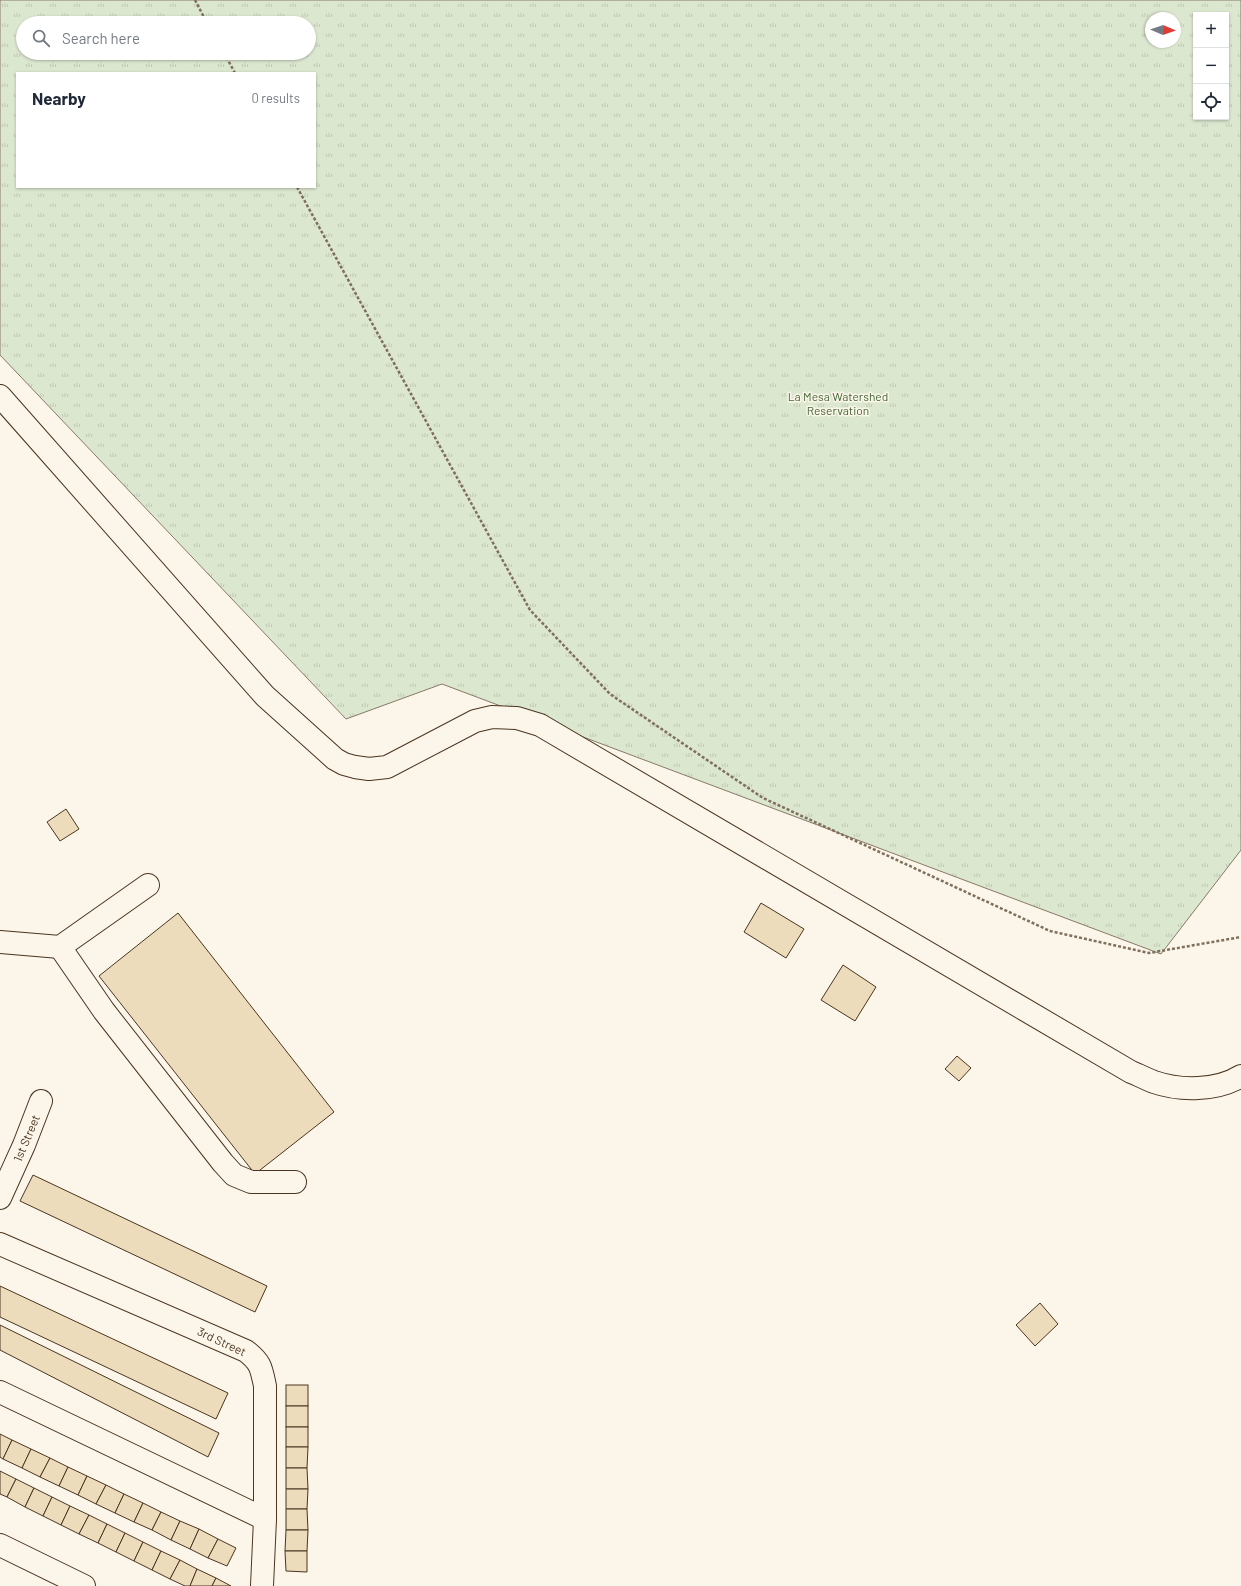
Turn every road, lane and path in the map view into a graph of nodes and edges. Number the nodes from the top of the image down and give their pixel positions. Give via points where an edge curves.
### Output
1 (195, 0) edge
2 (203, 16) edge
3 (228, 60) edge
4 (234, 72) edge
5 (298, 188) edge
6 (0, 396) edge
7 (148, 885) dead end
8 (1241, 936) edge
9 (0, 942) edge
10 (60, 948) junction
11 (1241, 1076) edge
12 (41, 1100) dead end
13 (295, 1182) dead end
14 (0, 1198) edge
15 (0, 1244) edge
16 (0, 1392) edge
17 (265, 1519) junction
18 (0, 1545) edge
19 (84, 1586) edge
20 (262, 1586) edge

1 - 2 path
3 - 4 path
5 - 8 path via 530,610 610,694 763,798 1050,931 1149,953
6 - 11 street via 265,696 335,759 344,764 369,769 388,767 475,721 492,717 517,718 540,725 1131,1072 1155,1082 1184,1088 1231,1082
7 - 10 street
9 - 10 street
10 - 13 street via 104,1012 234,1175 251,1182
12 - 14 street, 1st Street
15 - 17 street, 3rd Street via 246,1351 257,1359 265,1386
16 - 17 street
17 - 20 street, 3rd Street
18 - 19 street

